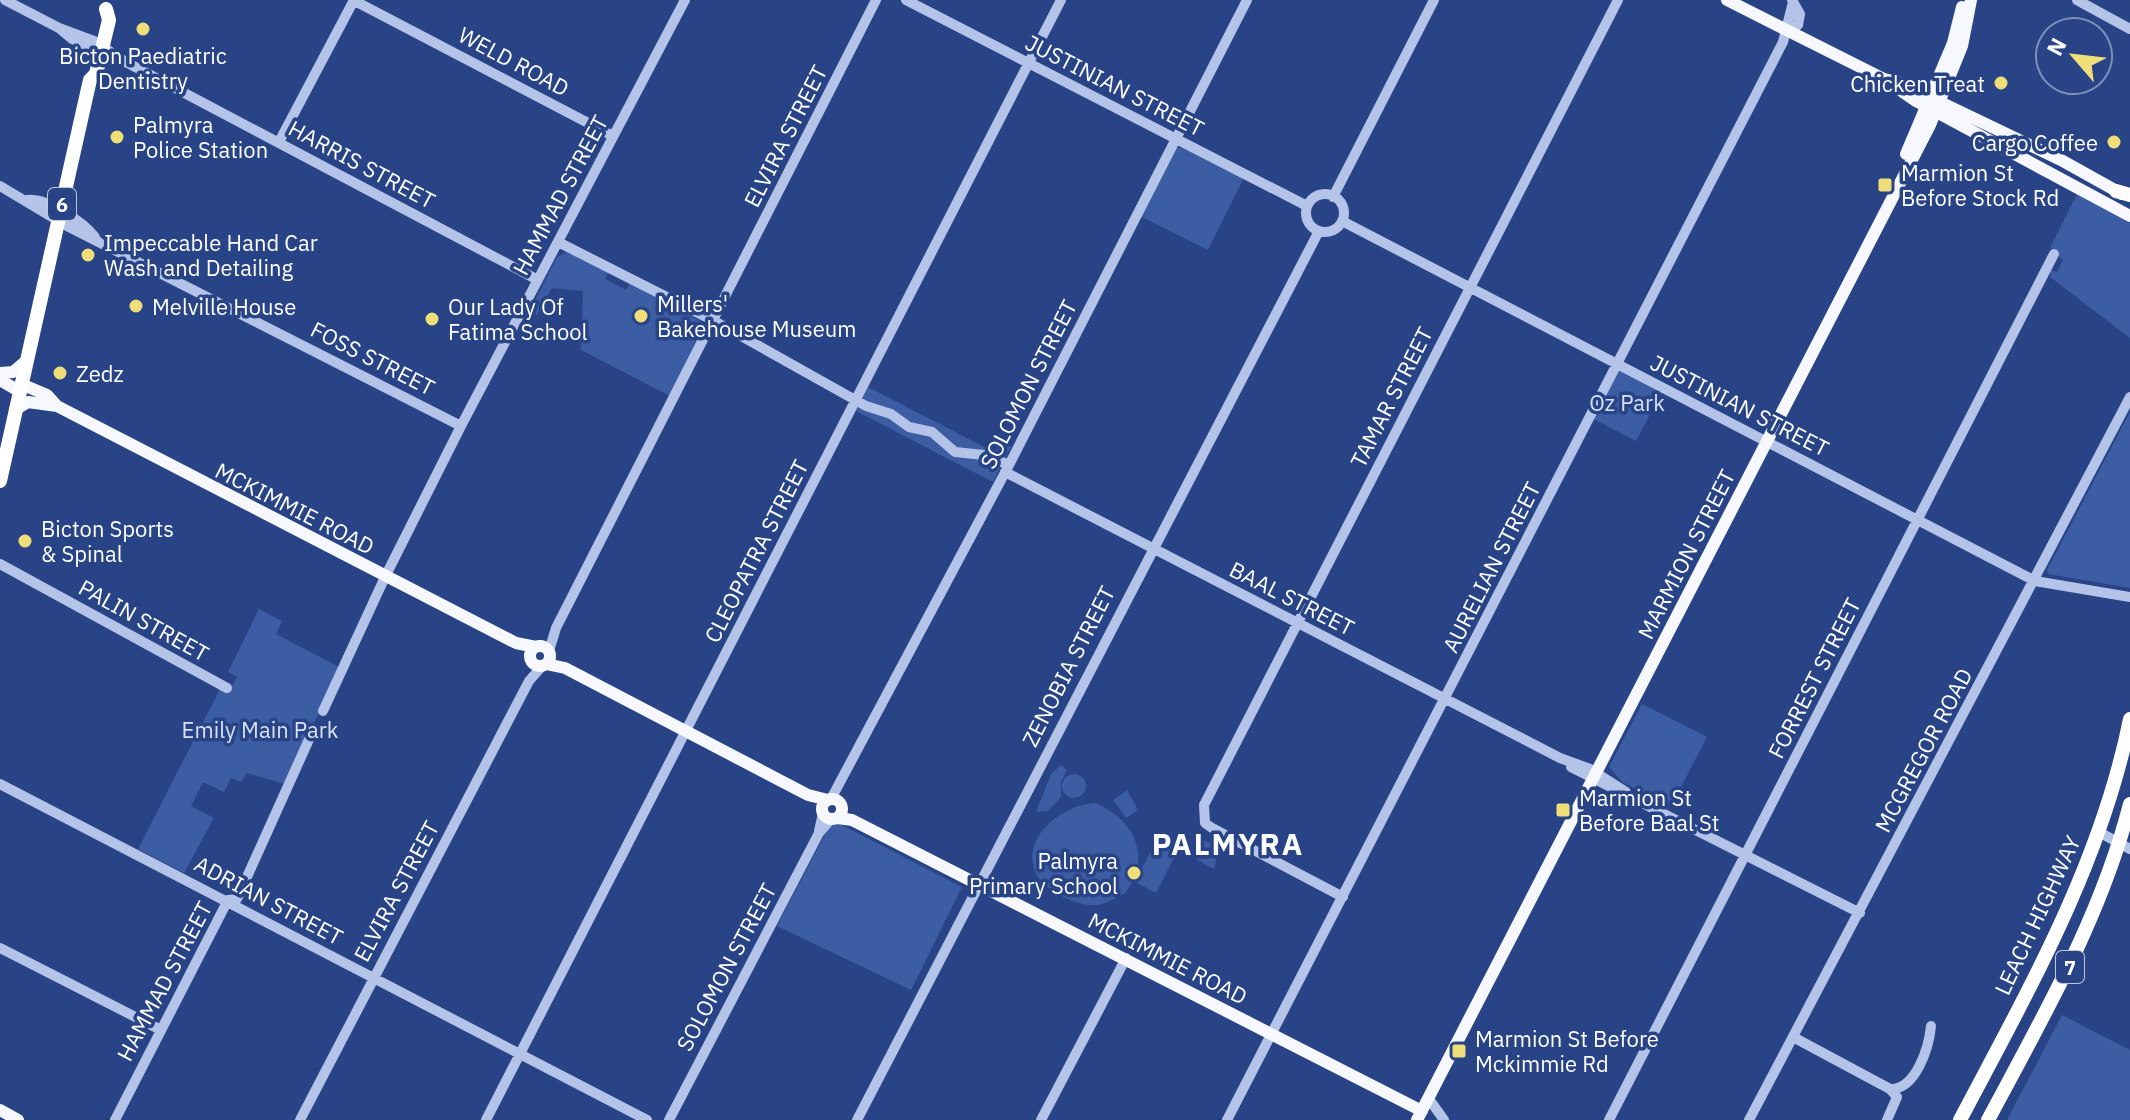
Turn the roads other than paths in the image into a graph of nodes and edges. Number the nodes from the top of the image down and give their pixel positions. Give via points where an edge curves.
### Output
1 (5, 0) edge
2 (354, 0) edge
3 (685, 0) edge
4 (876, 0) edge
5 (906, 0) edge
6 (1061, 0) edge
7 (1247, 0) edge
8 (1434, 0) edge
9 (1618, 0) edge
10 (1727, 0) edge
11 (1963, 0) edge
12 (1971, 0) edge
13 (2077, 0) edge
14 (1792, 1) edge
15 (107, 5) edge
16 (2130, 29) edge
17 (1788, 31) junction
18 (98, 47) junction
19 (1028, 64) junction
20 (1933, 105) junction
21 (613, 136) junction
22 (1176, 138) junction
23 (279, 142) junction
24 (0, 186) edge
25 (2125, 195) edge
26 (1333, 197) junction
27 (1307, 206) junction
28 (59, 216) junction
29 (2130, 216) edge
30 (1342, 221) junction
31 (1319, 231) junction
32 (558, 242) junction
33 (2054, 254) dead end
34 (538, 280) junction
35 (1470, 288) junction
36 (714, 322) junction
37 (26, 361) junction
38 (1617, 367) junction
39 (0, 373) edge
40 (0, 380) edge
41 (20, 388) junction
42 (2130, 397) edge
43 (856, 401) junction
44 (57, 406) junction
45 (15, 410) junction
46 (461, 426) junction
47 (1764, 439) junction
48 (1007, 469) junction
49 (0, 481) edge
50 (1918, 518) junction
51 (1151, 548) junction
52 (0, 564) edge
53 (385, 577) junction
54 (2035, 581) junction
55 (2130, 597) edge
56 (1298, 623) junction
57 (541, 655) junction
58 (227, 688) dead end
59 (1445, 699) junction
60 (323, 711) dead end
61 (2130, 719) edge
62 (685, 731) junction
63 (311, 735) dead end
64 (1592, 774) junction
65 (0, 784) edge
66 (2130, 804) edge
67 (832, 809) junction
68 (2099, 832) junction
69 (2125, 846) edge
70 (1746, 854) junction
71 (979, 883) junction
72 (1343, 897) junction
73 (228, 900) junction
74 (1860, 913) junction
75 (0, 948) edge
76 (1126, 958) junction
77 (373, 978) junction
78 (1931, 1026) dead end
79 (159, 1029) junction
80 (1272, 1034) junction
81 (1793, 1037) junction
82 (519, 1055) junction
83 (1890, 1089) junction
84 (1429, 1099) junction
85 (0, 1110) edge
86 (1416, 1115) edge
87 (18, 1120) edge
88 (115, 1120) edge
89 (300, 1120) edge
90 (486, 1120) edge
91 (647, 1120) edge
92 (669, 1120) edge
93 (857, 1120) edge
94 (1041, 1120) edge
95 (1227, 1120) edge
96 (1444, 1120) edge
97 (1609, 1120) edge
98 (1749, 1120) edge
99 (1887, 1120) edge
100 (1960, 1120) edge
101 (1988, 1120) edge

1 - 18 street, HARRIS STREET
2 - 21 street, WELD ROAD
2 - 23 street
3 - 21 street, HAMMAD STREET
4 - 36 street, ELVIRA STREET
5 - 19 street, JUSTINIAN STREET
6 - 19 street, CLEOPATRA STREET
7 - 22 street, SOLOMON STREET
8 - 26 street
9 - 35 street, TAMAR STREET
10 - 17 main road
11 - 20 main road, MARMION STREET
12 - 20 main road, MARMION STREET via 1962,46
13 - 16 street
14 - 17 street, AURELIAN STREET
15 - 18 highway, 6 via 109,20
17 - 20 main road
17 - 38 street, AURELIAN STREET
18 - 23 street, HARRIS STREET
18 - 28 highway, 6 via 96,74 90,80
19 - 22 street, JUSTINIAN STREET
19 - 43 street, CLEOPATRA STREET
20 - 25 main road
20 - 29 main road
20 - 47 main road, MARMION STREET
21 - 32 street, HAMMAD STREET
22 - 27 street, JUSTINIAN STREET
22 - 48 street, SOLOMON STREET
23 - 34 street, HARRIS STREET
24 - 28 street, FOSS STREET
26 - 27 street via 1316,197
26 - 30 street via 1343,208
27 - 31 street via 1309,224
28 - 37 highway, 6
28 - 46 street, FOSS STREET
30 - 31 street via 1332,231
30 - 35 street, JUSTINIAN STREET
31 - 51 street, ZENOBIA STREET
32 - 34 street, HAMMAD STREET
32 - 36 street, BAAL STREET
33 - 50 street, FORREST STREET
34 - 46 street, HAMMAD STREET
35 - 38 street, JUSTINIAN STREET
35 - 56 street, TAMAR STREET
36 - 43 street, BAAL STREET
36 - 57 street, ELVIRA STREET
37 - 39 main road via 13,372
37 - 41 highway, 6
38 - 47 street, JUSTINIAN STREET
38 - 59 street, AURELIAN STREET
40 - 41 main road, MCKIMMIE ROAD
41 - 44 main road, MCKIMMIE ROAD via 47,395
41 - 45 highway, 6
42 - 54 street, MCGREGOR ROAD
43 - 48 street, BAAL STREET via 909,427 932,432 955,452 984,455
43 - 62 street, CLEOPATRA STREET
44 - 45 main road, MCKIMMIE ROAD via 28,402
44 - 53 main road, MCKIMMIE ROAD
45 - 49 highway, 6
46 - 53 street, HAMMAD STREET
47 - 50 street, JUSTINIAN STREET
47 - 64 main road, MARMION STREET
48 - 51 street, BAAL STREET
48 - 67 street, SOLOMON STREET
50 - 54 street, JUSTINIAN STREET
50 - 70 street, FORREST STREET
51 - 56 street, BAAL STREET
51 - 71 street, ZENOBIA STREET
52 - 58 street, PALIN STREET
53 - 57 main road, MCKIMMIE ROAD
53 - 60 street, HAMMAD STREET
54 - 55 street, JUSTINIAN STREET
54 - 74 street, MCGREGOR ROAD
56 - 59 street, BAAL STREET
56 - 72 street, TAMAR STREET via 1203,815 1212,828
57 - 62 main road
57 - 77 street, ELVIRA STREET
59 - 64 street, BAAL STREET
59 - 72 street, AURELIAN STREET
61 - 68 highway, LEACH HIGHWAY / 7
62 - 67 main road
62 - 82 street, CLEOPATRA STREET
63 - 73 street, HAMMAD STREET via 237,899
64 - 70 street, BAAL STREET
64 - 84 main road, MARMION STREET
64 - 86 main road, MARMION STREET
65 - 73 street, ADRIAN STREET
66 - 69 highway, LEACH HIGHWAY / 7
67 - 71 main road, MCKIMMIE ROAD
67 - 92 street, SOLOMON STREET
68 - 69 street
68 - 100 highway, LEACH HIGHWAY / 7 via 2059,930
69 - 101 highway, LEACH HIGHWAY / 7 via 2079,950
70 - 74 street, BAAL STREET
70 - 97 street, FORREST STREET
71 - 76 main road, MCKIMMIE ROAD
71 - 93 street, ZENOBIA STREET
72 - 80 street, AURELIAN STREET
73 - 77 street, ADRIAN STREET
73 - 79 street, HAMMAD STREET
74 - 81 street, MCGREGOR ROAD
75 - 79 street
76 - 80 main road, MCKIMMIE ROAD
76 - 94 street
77 - 82 street, ADRIAN STREET
77 - 89 street, ELVIRA STREET
78 - 83 street via 1929,1044 1907,1084
79 - 88 street, HAMMAD STREET
80 - 86 main road, MCKIMMIE ROAD
80 - 95 street, AURELIAN STREET
81 - 83 street
81 - 98 street, MCGREGOR ROAD
82 - 90 street, CLEOPATRA STREET
82 - 91 street, ADRIAN STREET
83 - 99 street via 1897,1097
84 - 86 main road, MARMION STREET
84 - 96 street
85 - 87 main road

